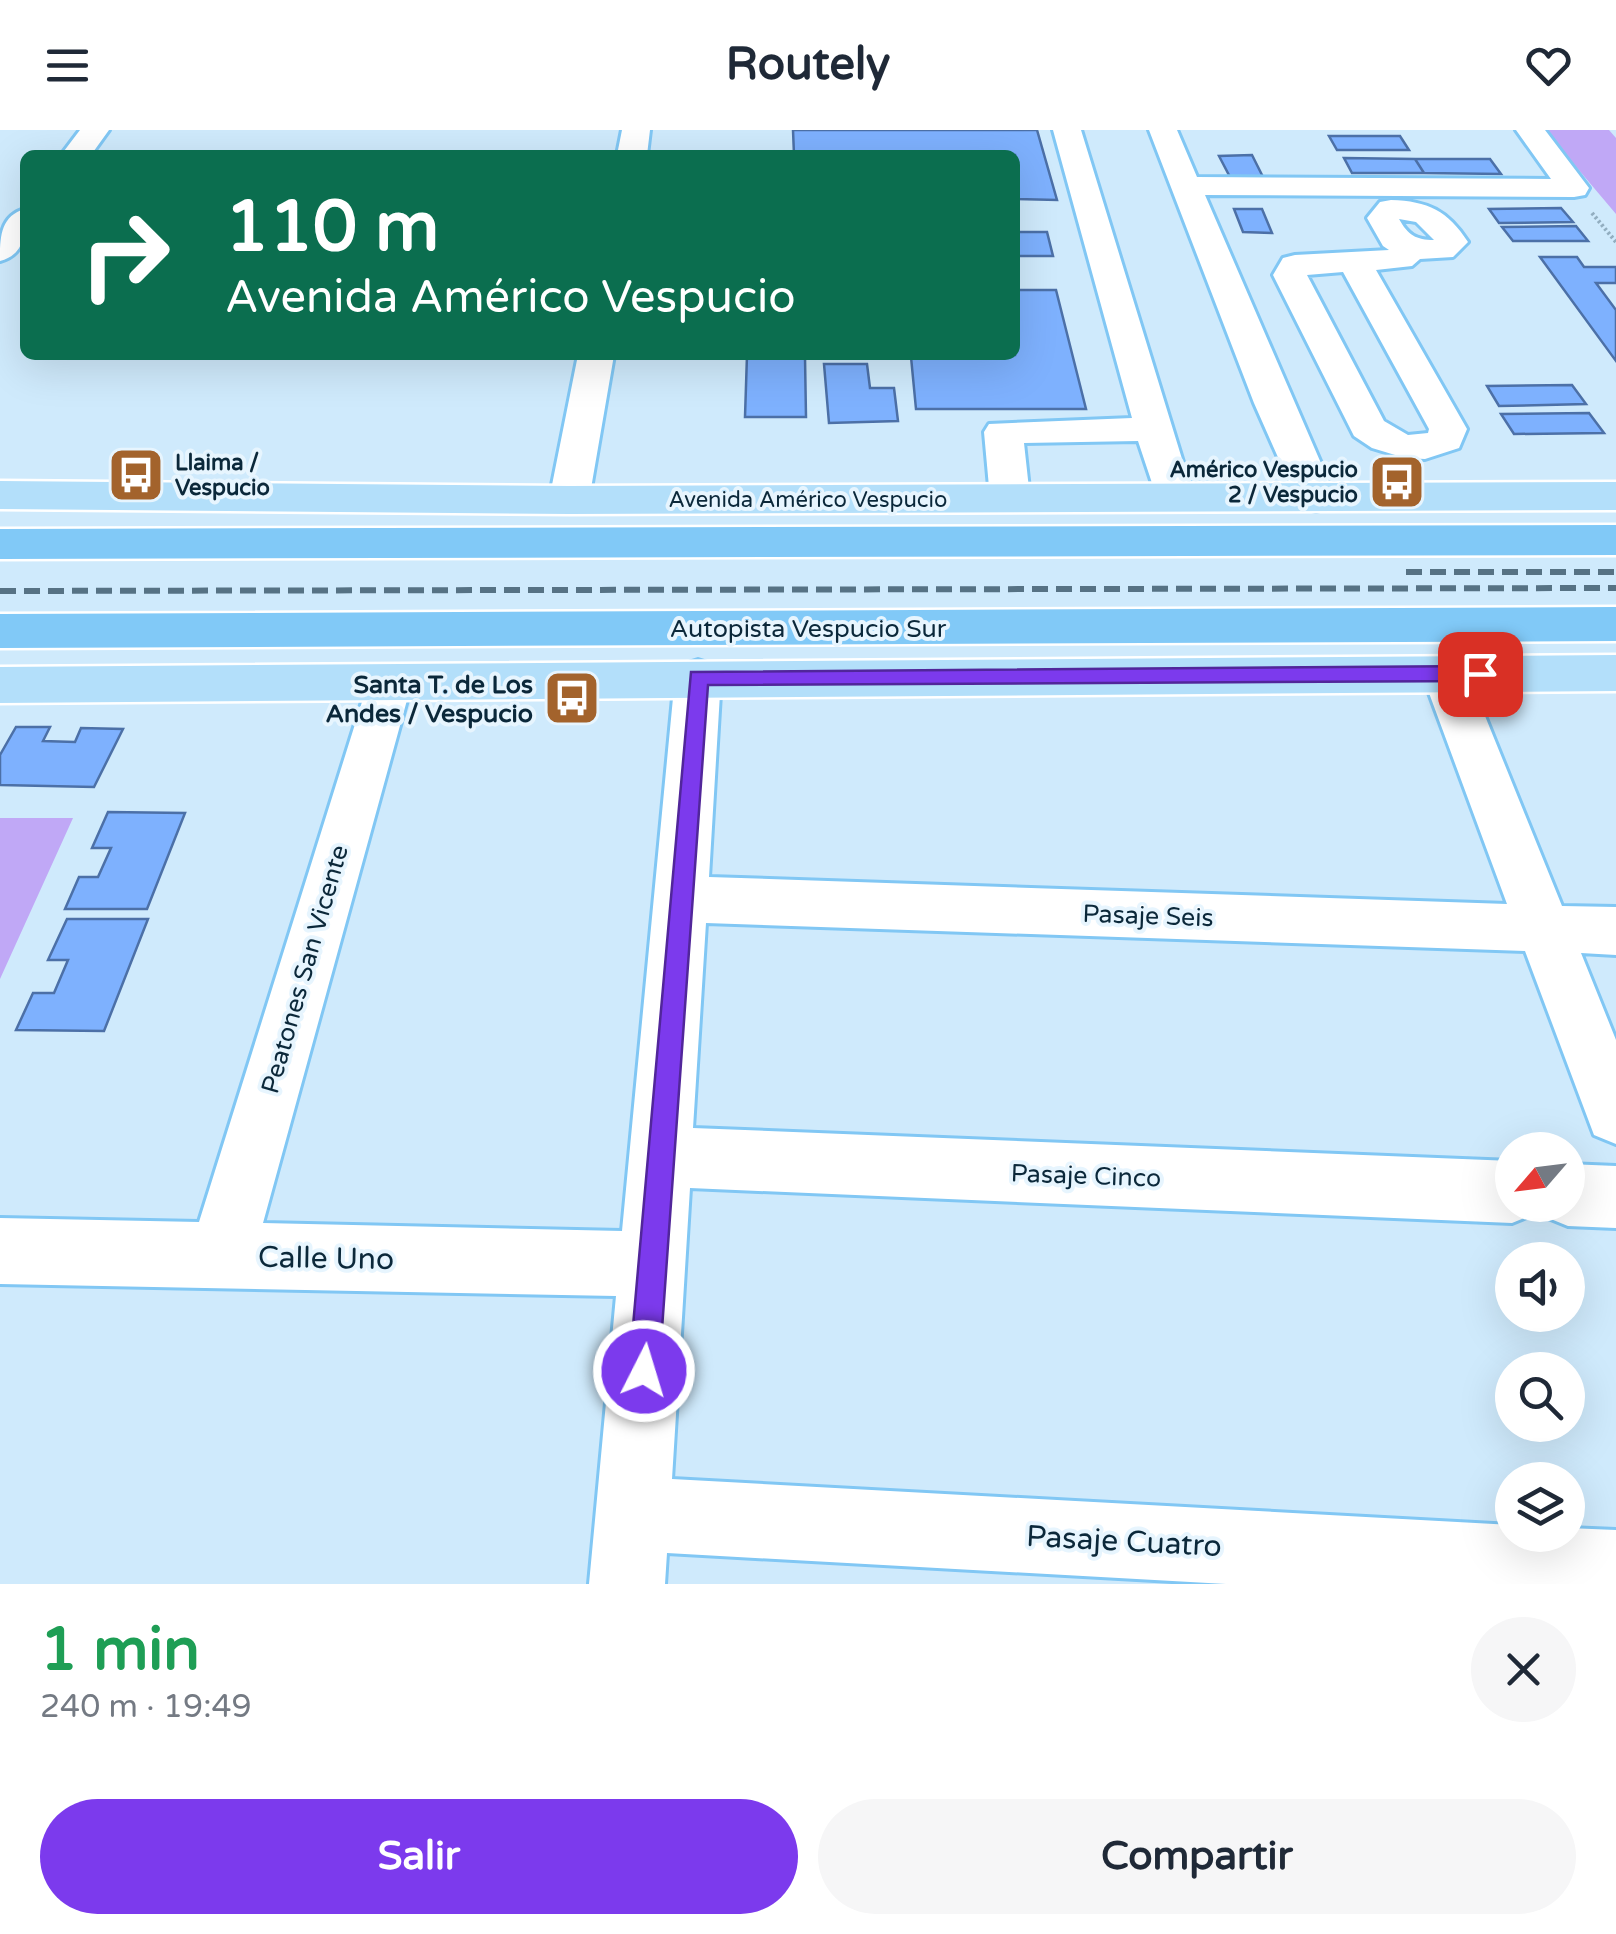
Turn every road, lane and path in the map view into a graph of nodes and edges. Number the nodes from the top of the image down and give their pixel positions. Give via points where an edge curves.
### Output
1 (96, 130) edge
2 (1067, 130) edge
3 (1162, 130) edge
4 (1530, 130) edge
5 (80, 150) edge
6 (1185, 186) junction
7 (20, 226) edge
8 (1412, 250) dead end
9 (0, 251) edge
10 (1354, 260) junction
11 (595, 360) edge
12 (1313, 401) junction
13 (1154, 430) junction
14 (0, 494) edge
15 (1616, 496) edge
16 (1010, 498) junction
17 (1174, 498) junction
18 (1316, 498) junction
19 (569, 500) junction
20 (0, 523) edge
21 (1616, 540) edge
22 (0, 544) edge
23 (158, 544) junction
24 (1616, 624) edge
25 (0, 630) edge
26 (1616, 673) edge
27 (1446, 674) junction
28 (698, 677) junction
29 (389, 682) junction
30 (0, 685) edge
31 (680, 900) junction
32 (1543, 929) junction
33 (1616, 931) edge
34 (1616, 1116) edge
35 (660, 1158) junction
36 (1495, 1191) edge
37 (1585, 1195) edge
38 (1616, 1196) edge
39 (0, 1252) edge
40 (221, 1256) junction
41 (653, 1264) junction
42 (630, 1549) edge
43 (1616, 1568) edge
44 (1532, 1574) edge

1 - 5 street
2 - 13 street
3 - 6 street
4 - 6 street via 1574,188
6 - 12 street
7 - 9 street
8 - 10 street via 1400,259
10 - 12 street via 1294,265 1290,275
10 - 12 street via 1448,429 1445,440 1407,448
11 - 19 street
12 - 18 street
13 - 16 street via 1003,432
13 - 17 street
14 - 19 main road, Avenida Américo Vespucio
15 - 18 main road, Avenida Américo Vespucio
16 - 17 main road, Avenida Américo Vespucio
16 - 19 main road, Avenida Américo Vespucio
17 - 18 main road, Avenida Américo Vespucio
20 - 23 highway
21 - 23 highway
22 - 23 highway
24 - 25 highway, Autopista Vespucio Sur
26 - 27 main road
27 - 28 main road
27 - 32 street
28 - 29 main road
28 - 31 street
29 - 30 main road
29 - 40 street, Peatones San Vicente
31 - 32 street, Pasaje Seis
31 - 35 street
32 - 33 street, Pasaje Seis
32 - 34 street
35 - 36 street, Pasaje Cinco
35 - 41 street
37 - 38 street
39 - 40 street, Calle Uno
40 - 41 street, Calle Uno
41 - 42 street
42 - 44 street, Pasaje Cuatro
43 - 44 street, Pasaje Cuatro

